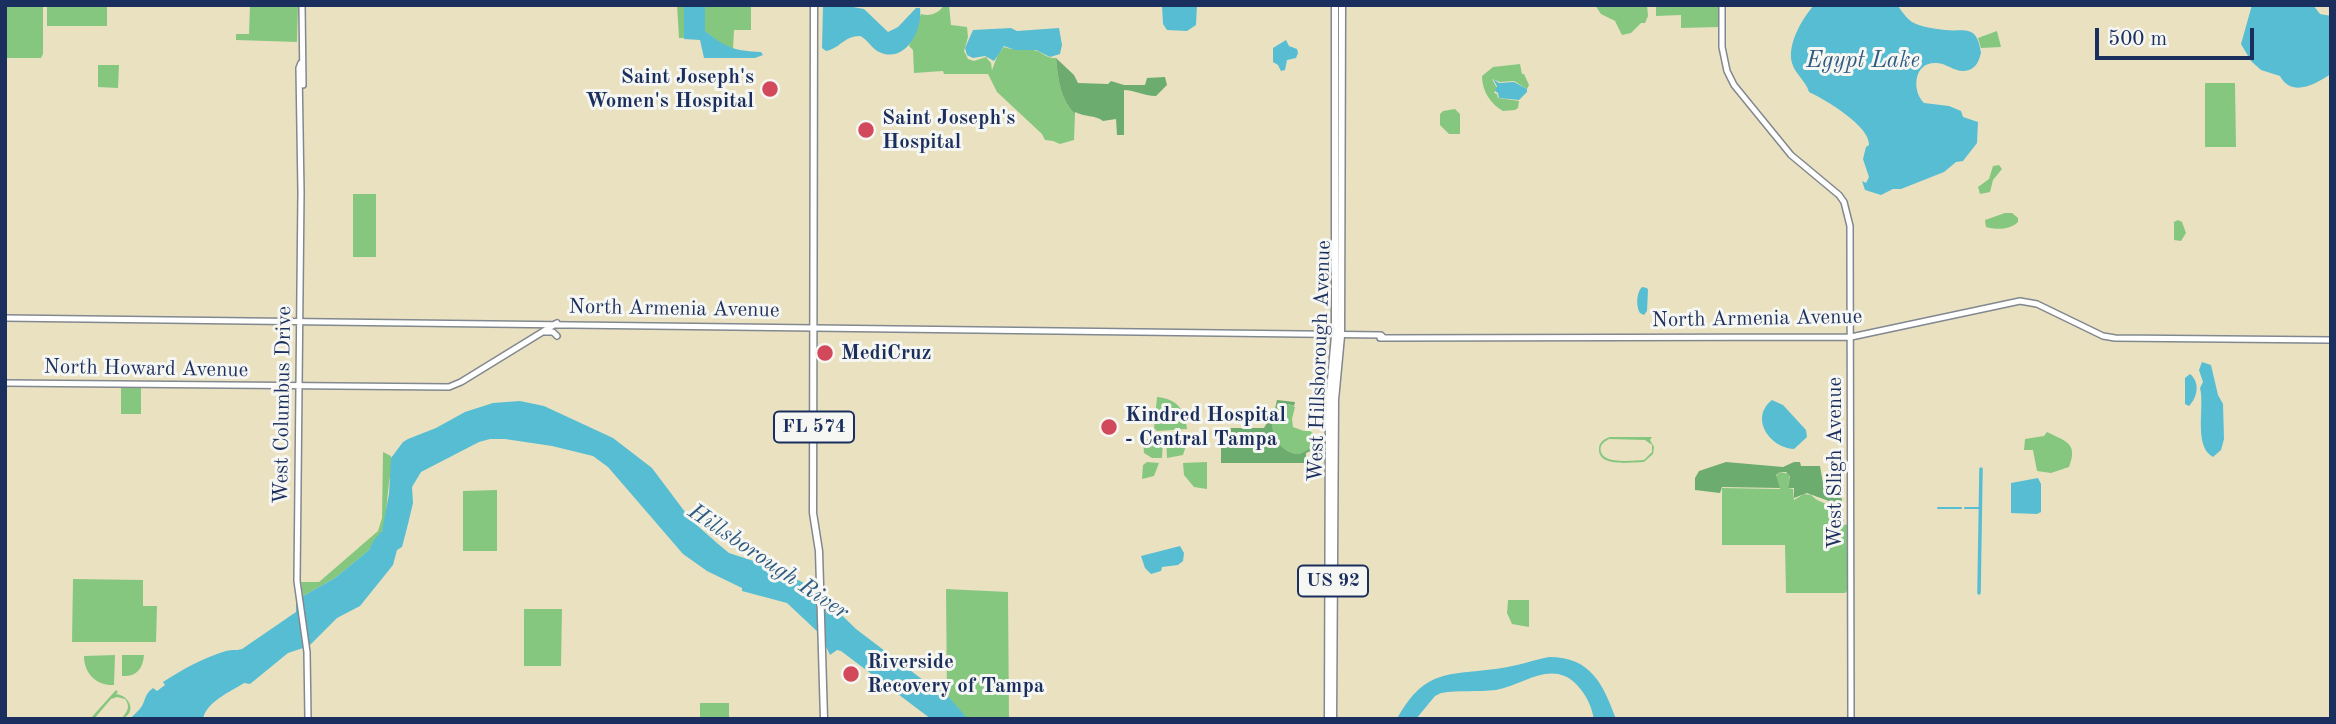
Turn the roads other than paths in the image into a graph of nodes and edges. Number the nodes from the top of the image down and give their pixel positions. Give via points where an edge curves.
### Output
1 (302, 5) edge
2 (815, 5) edge
3 (1335, 5) edge
4 (1342, 5) edge
5 (1722, 5) edge
6 (1339, 78) junction
7 (1335, 256) junction
8 (1341, 292) junction
9 (5, 318) edge
10 (300, 322) junction
11 (557, 323) junction
12 (814, 327) junction
13 (542, 332) junction
14 (1340, 336) junction
15 (557, 337) dead end
16 (1851, 337) junction
17 (2331, 340) edge
18 (5, 383) edge
19 (299, 386) junction
20 (1332, 401) junction
21 (1331, 465) junction
22 (1328, 516) junction
23 (1333, 542) junction
24 (1330, 643) junction
25 (307, 719) edge
26 (824, 719) edge
27 (1328, 719) edge
28 (1333, 719) edge
29 (1851, 719) edge

1 - 10 main road, West Columbus Drive
2 - 12 main road, FL 574
3 - 6 main road, West Hillsborough Avenue
4 - 6 main road, West Hillsborough Avenue
5 - 16 main road, West Sligh Avenue via 1722,47 1736,88 1791,155 1839,195 1845,208 1852,242
6 - 7 main road, West Hillsborough Avenue
6 - 8 main road, West Hillsborough Avenue
7 - 8 main road
7 - 14 main road, West Hillsborough Avenue
8 - 14 main road, West Hillsborough Avenue
9 - 10 main road, North Armenia Avenue
10 - 11 main road, North Armenia Avenue
10 - 19 main road, West Columbus Drive
11 - 12 main road, North Armenia Avenue
11 - 13 main road
12 - 14 main road, North Armenia Avenue
12 - 26 main road, FL 574 via 813,513 820,566
13 - 15 main road
13 - 19 main road, North Howard Avenue via 454,386
14 - 16 main road, North Armenia Avenue
14 - 20 main road, West Hillsborough Avenue
14 - 20 main road, West Hillsborough Avenue via 1332,368
16 - 17 main road, North Armenia Avenue via 2020,301 2115,338
16 - 29 main road, West Sligh Avenue
18 - 19 main road, North Howard Avenue
19 - 25 main road, West Columbus Drive via 299,593 307,648
20 - 21 main road, West Hillsborough Avenue / US 92
21 - 22 main road, West Hillsborough Avenue / US 92
21 - 23 main road, West Hillsborough Avenue / US 92
22 - 23 main road
22 - 24 main road, West Hillsborough Avenue / US 92
23 - 24 main road, West Hillsborough Avenue / US 92
24 - 27 main road, West Hillsborough Avenue / US 92
24 - 28 main road, West Hillsborough Avenue / US 92

